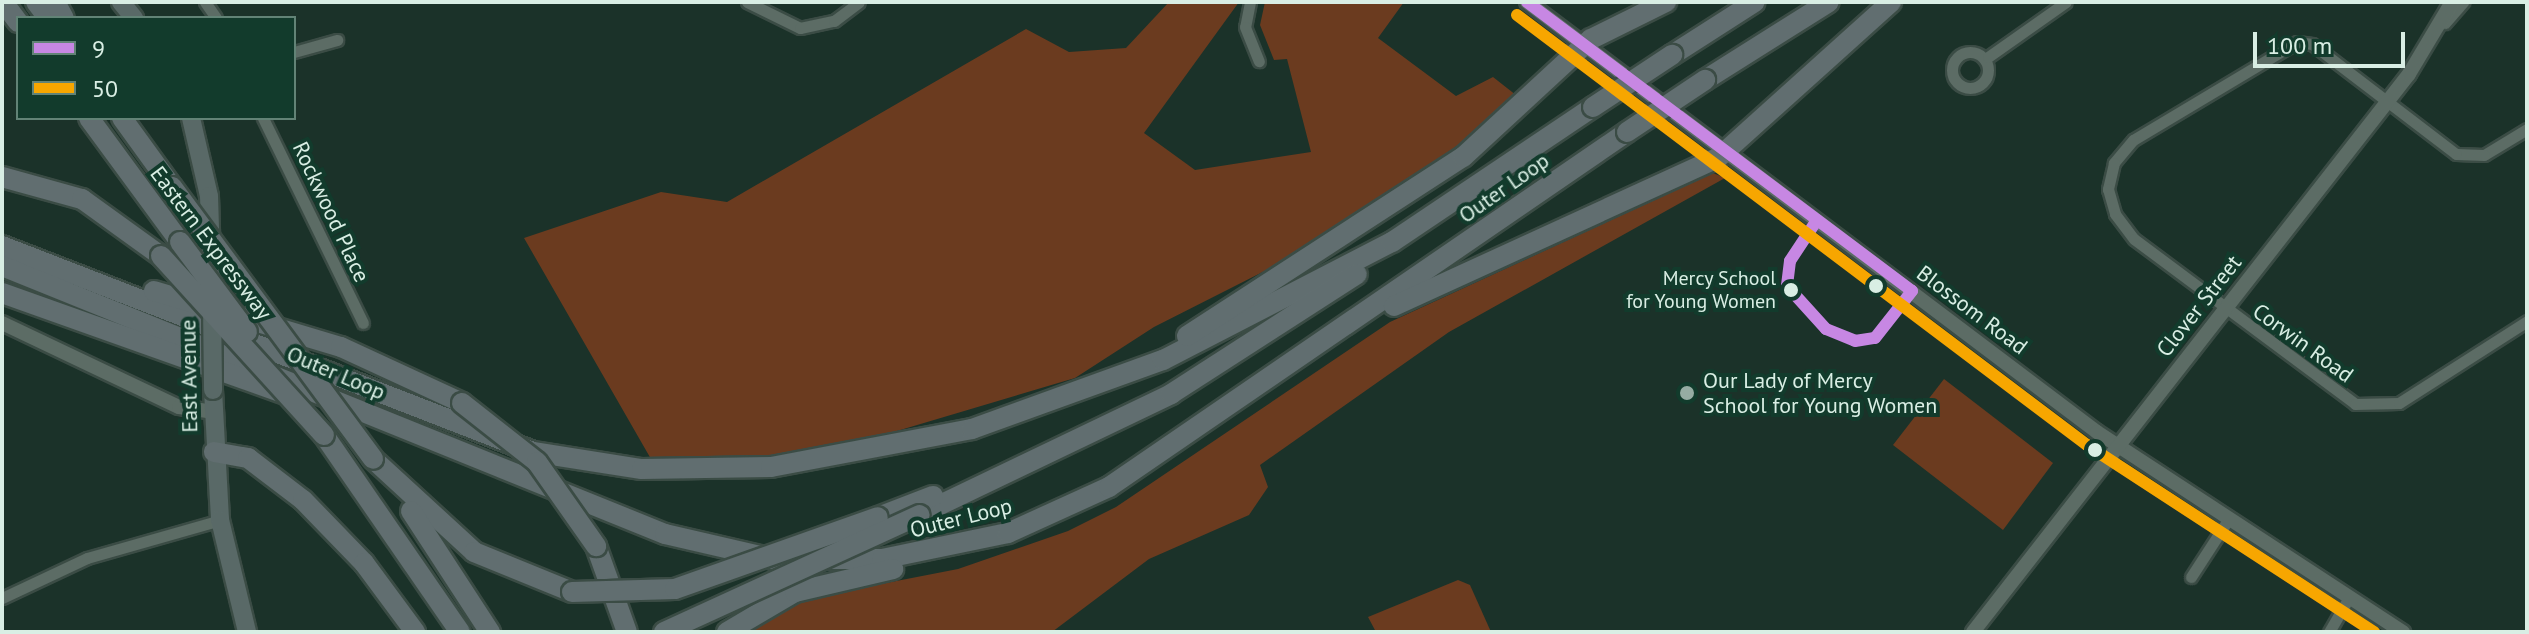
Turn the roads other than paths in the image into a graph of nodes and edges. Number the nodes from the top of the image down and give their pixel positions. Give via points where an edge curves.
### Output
1 (3, 2) edge
2 (747, 2) edge
3 (859, 2) edge
4 (1250, 2) edge
5 (1527, 2) edge
6 (1666, 2) edge
7 (1755, 2) edge
8 (1829, 2) edge
9 (1891, 2) edge
10 (2066, 2) edge
11 (2452, 2) edge
12 (2463, 2) edge
13 (16, 19) edge
14 (2436, 32) junction
15 (337, 40) dead end
16 (1584, 44) junction
17 (296, 51) edge
18 (1988, 57) dead end
19 (1259, 61) dead end
20 (2387, 102) junction
21 (90, 120) edge
22 (191, 120) edge
23 (264, 120) edge
24 (125, 122) edge
25 (2527, 129) edge
26 (1726, 152) junction
27 (2, 177) edge
28 (1471, 192) junction
29 (2, 246) edge
30 (33, 256) junction
31 (2, 266) edge
32 (2, 293) edge
33 (2224, 310) junction
34 (2527, 321) edge
35 (2, 323) edge
36 (363, 323) dead end
37 (1306, 354) junction
38 (213, 412) junction
39 (1024, 412) junction
40 (324, 435) junction
41 (1078, 440) junction
42 (2118, 447) junction
43 (214, 452) junction
44 (373, 459) junction
45 (512, 473) junction
46 (220, 520) junction
47 (2228, 520) junction
48 (1008, 533) junction
49 (2191, 577) dead end
50 (2, 598) edge
51 (2349, 598) junction
52 (247, 632) edge
53 (415, 632) edge
54 (460, 632) edge
55 (490, 632) edge
56 (627, 632) edge
57 (664, 632) edge
58 (727, 632) edge
59 (1973, 632) edge
60 (2329, 632) edge
61 (2403, 632) edge

1 - 13 highway
2 - 3 street via 800,28 834,21
4 - 19 street via 1245,27
5 - 16 street, Blossom Road
6 - 16 highway
7 - 28 highway, Outer Loop, bridge
8 - 37 highway, Outer Loop, bridge via 1627,132
9 - 26 highway
10 - 18 street
11 - 14 street, Clover Street
12 - 14 street
14 - 20 street, Clover Street
15 - 17 street
16 - 26 street, Blossom Road
16 - 39 highway via 1481,143 1261,291
20 - 25 street, Corwin Road via 2463,157 2484,155
20 - 33 street, Clover Street
20 - 33 street, Corwin Road via 2312,44 2297,42 2124,148 2109,177 2115,214 2134,239
21 - 40 highway, Eastern Expressway, bridge
22 - 38 main road, East Avenue, bridge via 208,187
23 - 36 street, Rockwood Place
24 - 44 highway, Eastern Expressway, bridge
26 - 37 highway
26 - 42 street, Blossom Road
27 - 40 highway, bridge via 82,199 161,256
28 - 39 highway, Outer Loop via 1247,321
28 - 41 highway via 1256,344
29 - 30 highway, Outer Loop
30 - 39 highway, Outer Loop via 515,446 632,468 808,463
30 - 56 highway, bridge via 331,344 462,403 537,462 596,546
31 - 45 highway, Outer Loop
32 - 45 highway
33 - 34 street, Corwin Road via 2337,394 2372,408 2406,399
33 - 42 street, Clover Street
35 - 38 street via 179,407
37 - 48 highway, Outer Loop via 1124,478
38 - 43 main road, East Avenue
40 - 54 highway, Eastern Expressway
41 - 44 highway, bridge via 675,589 572,592 474,552
41 - 57 highway, bridge
42 - 47 street, Blossom Road
42 - 59 street, Clover Street
43 - 46 main road, East Avenue
43 - 53 highway via 248,458 303,500 364,563
44 - 55 highway, Eastern Expressway
45 - 48 highway, Outer Loop via 665,534 754,556 882,559
46 - 50 street via 69,564
46 - 52 main road, East Avenue
47 - 49 street
47 - 51 street, Blossom Road
48 - 58 highway via 939,558 807,588
51 - 60 street
51 - 61 street, Blossom Road

